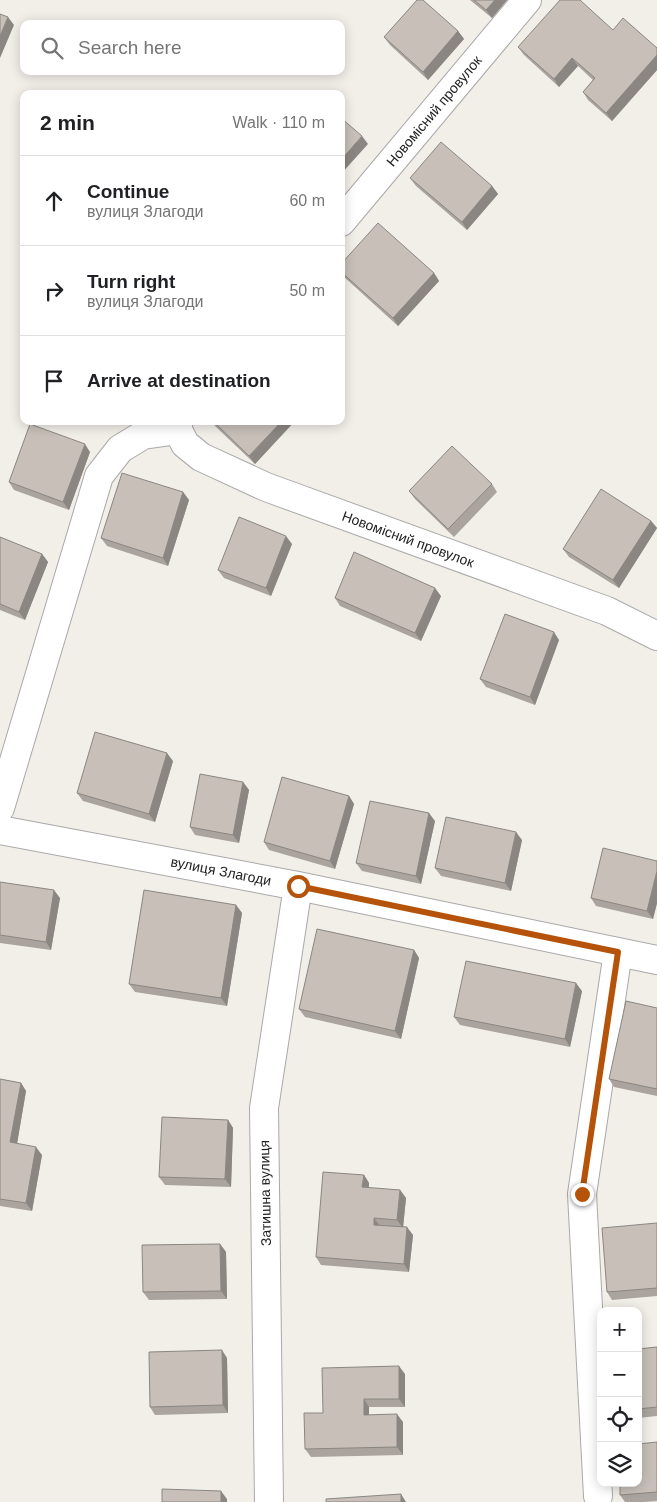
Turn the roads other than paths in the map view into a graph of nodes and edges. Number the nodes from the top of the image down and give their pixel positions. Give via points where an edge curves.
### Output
1 (527, 0) edge
2 (345, 217) edge
3 (178, 425) edge
4 (657, 636) edge
5 (0, 808) edge
6 (0, 830) edge
7 (298, 886) junction
8 (618, 952) junction
9 (657, 960) edge
10 (598, 1496) dead end
11 (269, 1502) edge

1 - 2 street, Новомісний провулок
3 - 4 street, Новомісний провулок via 185,444 201,456 266,487 607,611
3 - 5 street via 143,435 120,449 99,476
6 - 7 street, вулиця Злагоди
7 - 8 street, вулиця Злагоди
7 - 11 street, Затишна вулиця via 264,1108
8 - 9 street, вулиця Злагоди
8 - 10 street via 582,1194

